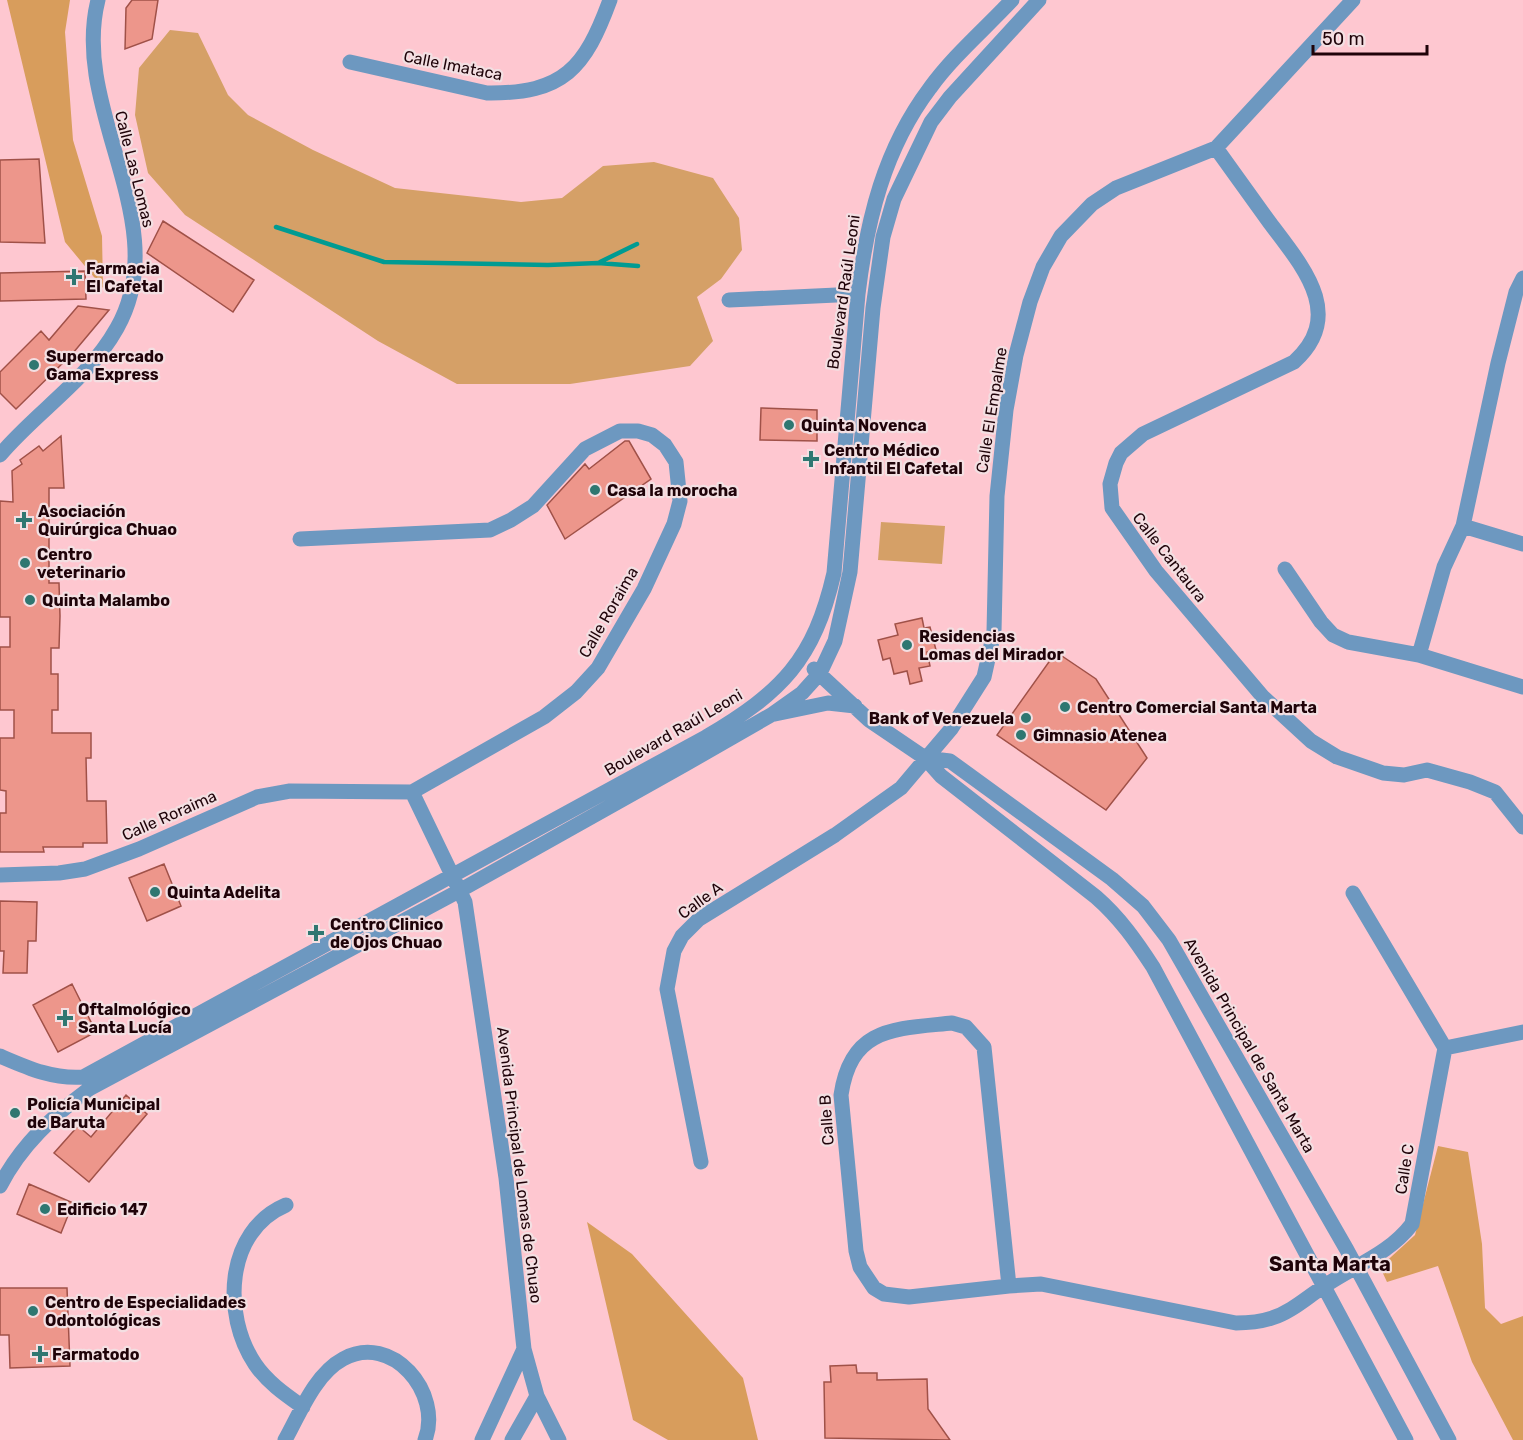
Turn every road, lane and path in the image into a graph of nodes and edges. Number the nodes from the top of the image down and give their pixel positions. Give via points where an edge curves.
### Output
1 (98, 0) edge
2 (610, 0) edge
3 (1012, 0) edge
4 (1040, 0) edge
5 (1353, 0) edge
6 (350, 62) dead end
7 (1216, 148) junction
8 (1523, 278) edge
9 (858, 294) junction
10 (729, 300) dead end
11 (3, 449) edge
12 (1463, 526) junction
13 (300, 539) dead end
14 (1523, 544) edge
15 (1285, 569) dead end
16 (1419, 655) junction
17 (802, 659) junction
18 (820, 673) junction
19 (1523, 687) edge
20 (855, 706) junction
21 (771, 715) junction
22 (925, 758) junction
23 (412, 792) junction
24 (1523, 826) edge
25 (0, 875) edge
26 (452, 876) junction
27 (459, 891) junction
28 (1353, 892) dead end
29 (1523, 1032) edge
30 (1444, 1048) junction
31 (0, 1056) edge
32 (701, 1162) dead end
33 (0, 1186) edge
34 (286, 1205) dead end
35 (1356, 1269) junction
36 (1009, 1286) junction
37 (1324, 1286) junction
38 (524, 1349) junction
39 (537, 1396) junction
40 (303, 1407) junction
41 (285, 1440) edge
42 (425, 1440) edge
43 (482, 1440) edge
44 (512, 1440) edge
45 (559, 1440) edge
46 (1406, 1440) edge
47 (1449, 1440) edge

1 - 11 street, Calle Las Lomas via 92,40 98,92 133,228 136,259 129,303 104,350
2 - 6 street, Calle Imataca via 596,39 582,60 557,81 534,89 487,93
3 - 9 street, Boulevard Raúl Leoni via 931,85 910,116 894,148 872,212
4 - 18 street, Boulevard Raúl Leoni via 938,114 894,199 883,237 873,308 850,572 835,641
5 - 7 street
7 - 22 street, Calle El Empalme via 1142,176 1092,204 1061,236 1043,267 1016,355 1006,410 997,496 990,656 973,695 951,729
7 - 24 street, Calle Cantaura via 1311,283 1318,315 1316,333 1308,349 1294,362 1143,434 1128,445 1112,474 1112,508 1156,571 1255,688 1311,741 1337,757 1383,773 1404,775 1427,770 1487,788 1495,792
8 - 12 street via 1498,363
9 - 10 street
9 - 17 street, Boulevard Raúl Leoni via 834,573 826,608
12 - 14 street
12 - 16 street via 1444,567
13 - 23 street, Calle Roraima via 490,530 533,506 585,450 620,431 638,430 652,435 665,445 676,462 680,501 674,524 644,590 598,668 544,717
15 - 16 street via 1333,635 1348,642
16 - 19 street
17 - 18 street, Avenida Principal de Santa Marta
17 - 26 street, Boulevard Raúl Leoni via 760,702 725,726
18 - 20 street, Avenida Principal de Santa Marta
18 - 21 street, Boulevard Raúl Leoni
20 - 21 street via 814,705
20 - 22 street, Avenida Principal de Santa Marta
21 - 27 street, Boulevard Raúl Leoni
22 - 32 street, Calle A via 901,788 699,919 682,936 674,951 667,989
22 - 35 street, Avenida Principal de Santa Marta via 950,761 1143,906 1181,959
22 - 37 street, Avenida Principal de Santa Marta via 941,776 1096,897 1133,936
23 - 25 street, Calle Roraima via 290,792 257,796 85,869
23 - 26 street, Avenida Principal de Lomas de Chuao
26 - 27 street, Avenida Principal de Lomas de Chuao
26 - 31 street, Boulevard Raúl Leoni via 84,1077 45,1074
27 - 33 street, Boulevard Raúl Leoni via 113,1075 67,1105 37,1133
27 - 38 street, Avenida Principal de Lomas de Chuao via 465,902 506,1178
28 - 30 street
29 - 30 street
30 - 35 street, Calle C via 1412,1224 1390,1248
34 - 40 street via 270,1212 252,1231 240,1254 234,1314 243,1343 256,1366
35 - 37 street, Calle C
35 - 47 street, Avenida Principal de Santa Marta
36 - 36 street, Calle B via 984,1047 966,1028 952,1023 892,1029 875,1036 849,1061 840,1095 856,1251 865,1278 884,1294 909,1298
36 - 37 street, Calle B via 1041,1284 1236,1323 1273,1318
37 - 46 street, Avenida Principal de Santa Marta
38 - 39 street, Avenida Principal de Lomas de Chuao
38 - 43 street
39 - 44 street
39 - 45 street, Avenida Principal de Lomas de Chuao
40 - 41 street
40 - 42 street via 327,1370 344,1358 364,1352 391,1356 421,1386 429,1429

